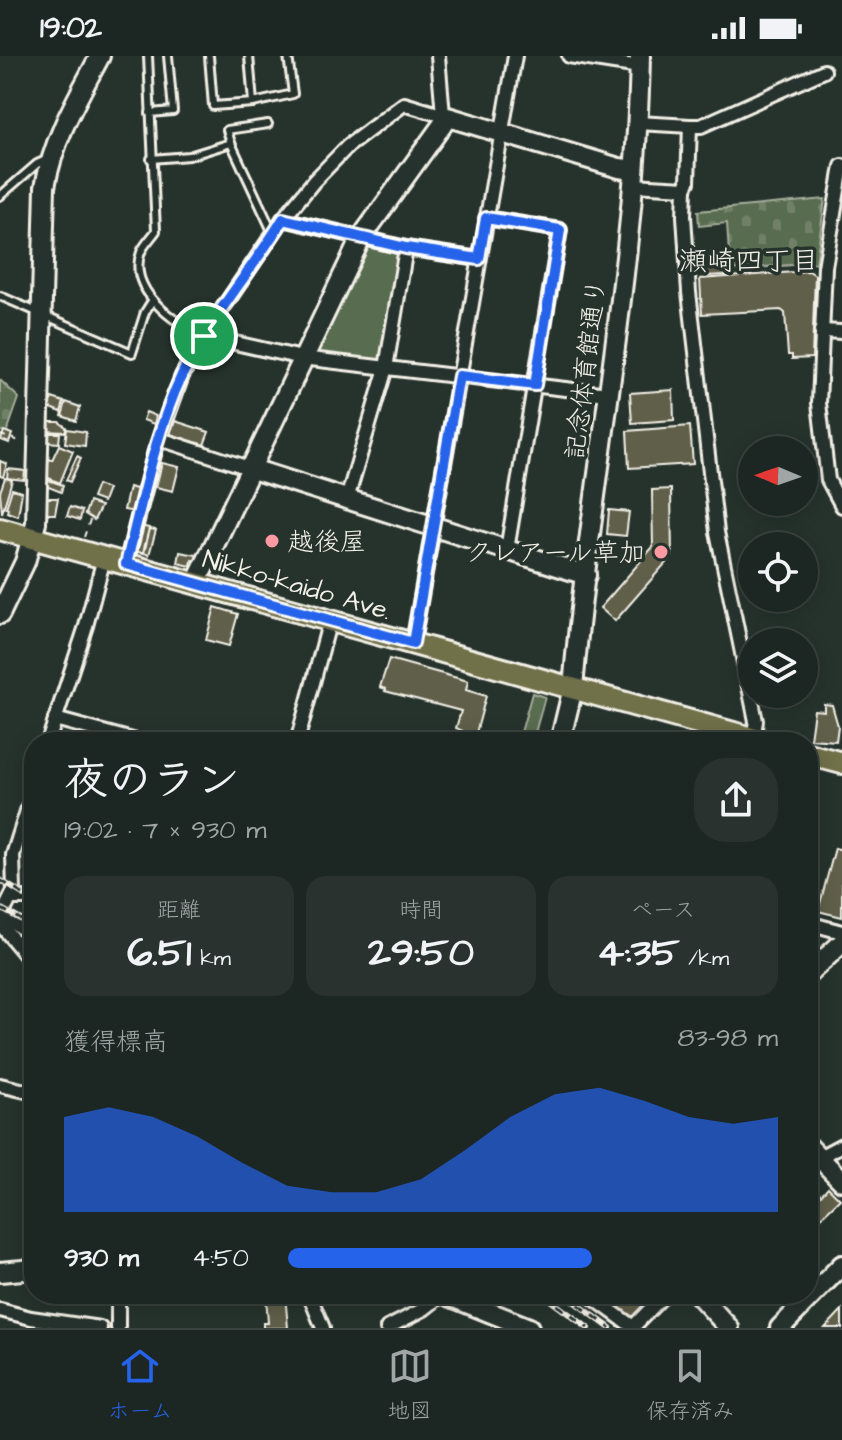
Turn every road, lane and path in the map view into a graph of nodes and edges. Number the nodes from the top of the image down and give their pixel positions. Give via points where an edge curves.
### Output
1 (100, 56) edge
2 (148, 56) edge
3 (168, 56) edge
4 (209, 56) edge
5 (249, 56) edge
6 (288, 56) edge
7 (438, 56) edge
8 (515, 56) edge
9 (569, 56) edge
10 (640, 62) edge
11 (824, 71) dead end
12 (253, 103) junction
13 (150, 113) junction
14 (446, 116) junction
15 (638, 123) junction
16 (268, 124) dead end
17 (690, 126) junction
18 (502, 131) junction
19 (231, 143) junction
20 (49, 159) junction
21 (151, 159) junction
22 (842, 166) edge
23 (634, 177) junction
24 (685, 188) junction
25 (0, 196) edge
26 (486, 218) junction
27 (283, 219) junction
28 (274, 235) junction
29 (361, 238) junction
30 (406, 248) junction
31 (479, 259) junction
32 (0, 296) edge
33 (152, 301) junction
34 (42, 314) junction
35 (823, 331) junction
36 (842, 332) edge
37 (204, 336) junction
38 (302, 358) junction
39 (386, 368) junction
40 (459, 376) junction
41 (535, 385) junction
42 (608, 394) junction
43 (0, 435) edge
44 (160, 439) junction
45 (28, 444) dead end
46 (249, 468) junction
47 (347, 499) junction
48 (842, 506) edge
49 (90, 520) dead end
50 (433, 525) junction
51 (0, 529) edge
52 (85, 536) dead end
53 (33, 538) junction
54 (507, 550) junction
55 (104, 558) junction
56 (126, 564) junction
57 (586, 575) junction
58 (196, 583) junction
59 (1, 611) edge
60 (330, 620) junction
61 (413, 643) junction
62 (573, 688) junction
63 (55, 719) junction
64 (51, 732) edge
65 (103, 732) edge
66 (300, 732) edge
67 (562, 732) edge
68 (731, 732) edge
69 (758, 732) edge
70 (818, 757) edge
71 (842, 763) edge
72 (24, 820) edge
73 (0, 848) edge
74 (13, 855) junction
75 (11, 898) junction
76 (24, 898) edge
77 (0, 919) edge
78 (818, 926) edge
79 (24, 931) edge
80 (842, 932) edge
81 (842, 943) edge
82 (24, 951) edge
83 (818, 965) edge
84 (0, 1085) edge
85 (24, 1091) edge
86 (842, 1145) edge
87 (818, 1153) edge
88 (818, 1160) edge
89 (842, 1181) edge
90 (842, 1265) edge
91 (24, 1270) edge
92 (0, 1272) edge
93 (818, 1289) edge
94 (118, 1304) edge
95 (313, 1304) edge
96 (430, 1304) edge
97 (468, 1304) edge
98 (602, 1304) edge
99 (657, 1304) edge
100 (707, 1304) edge
101 (804, 1304) edge
102 (1, 1310) edge
103 (637, 1327) edge
104 (5, 1328) edge
105 (100, 1328) edge
106 (118, 1328) edge
107 (323, 1328) edge
108 (387, 1328) edge
109 (529, 1328) edge
110 (729, 1328) edge
111 (780, 1328) edge

1 - 20 street
2 - 13 lane
3 - 13 lane via 173,111
4 - 12 lane via 213,106
5 - 12 lane
6 - 12 lane via 293,94
7 - 14 street
8 - 18 street
9 - 10 street
10 - 15 street, 記念体育館通り
11 - 17 street via 701,126
13 - 21 lane
14 - 18 street
14 - 27 street via 404,104 348,146
14 - 29 street
15 - 17 street
15 - 23 street, 記念体育館通り
16 - 19 lane via 227,130
17 - 24 street
18 - 23 street
18 - 26 street
19 - 21 lane via 189,156
19 - 28 lane
20 - 25 lane
20 - 34 street
21 - 33 lane via 156,231 141,250 138,266
22 - 35 street via 825,267
23 - 24 street
23 - 42 street, 記念体育館通り
24 - 69 street via 689,292 717,532
26 - 31 street
26 - 41 street via 560,230
27 - 28 street
27 - 29 street
28 - 37 street
29 - 30 street
29 - 38 street
30 - 31 street
30 - 39 street
31 - 40 street
32 - 34 lane
33 - 34 lane via 132,353
33 - 37 lane
34 - 53 street
35 - 36 street
35 - 48 street via 821,431 828,480
37 - 38 street
37 - 44 street via 182,376
38 - 39 street
38 - 46 street
39 - 40 street
39 - 47 street
40 - 41 street
40 - 50 street
41 - 42 street
41 - 54 street
42 - 57 street, 記念体育館通り
43 - 45 path
44 - 46 street
44 - 56 street
46 - 47 street
46 - 58 street
47 - 50 street
49 - 52 path
50 - 54 street
50 - 61 street
51 - 53 main road, Nikko-kaido Ave.
53 - 55 main road, Nikko-kaido Ave.
53 - 59 street
54 - 57 street
55 - 56 main road, Nikko-kaido Ave.
55 - 63 street
56 - 58 main road, Nikko-kaido Ave.
57 - 62 street, 記念体育館通り
58 - 60 main road, Nikko-kaido Ave.
60 - 61 main road, Nikko-kaido Ave.
60 - 66 street
61 - 62 main road, Nikko-kaido Ave.
62 - 67 street, 記念体育館通り
62 - 68 main road, Nikko-kaido Ave.
63 - 64 street
63 - 65 street
70 - 71 main road
72 - 74 street
73 - 74 street
74 - 75 street
75 - 76 street
75 - 77 street
77 - 79 street
77 - 82 street
78 - 80 street
81 - 83 street
84 - 85 street
86 - 87 street
88 - 89 street
90 - 93 street
91 - 92 street
94 - 106 street
95 - 107 street
96 - 108 street
97 - 109 street
98 - 103 street
99 - 103 street
100 - 110 street
101 - 111 street
102 - 104 street
102 - 105 street

